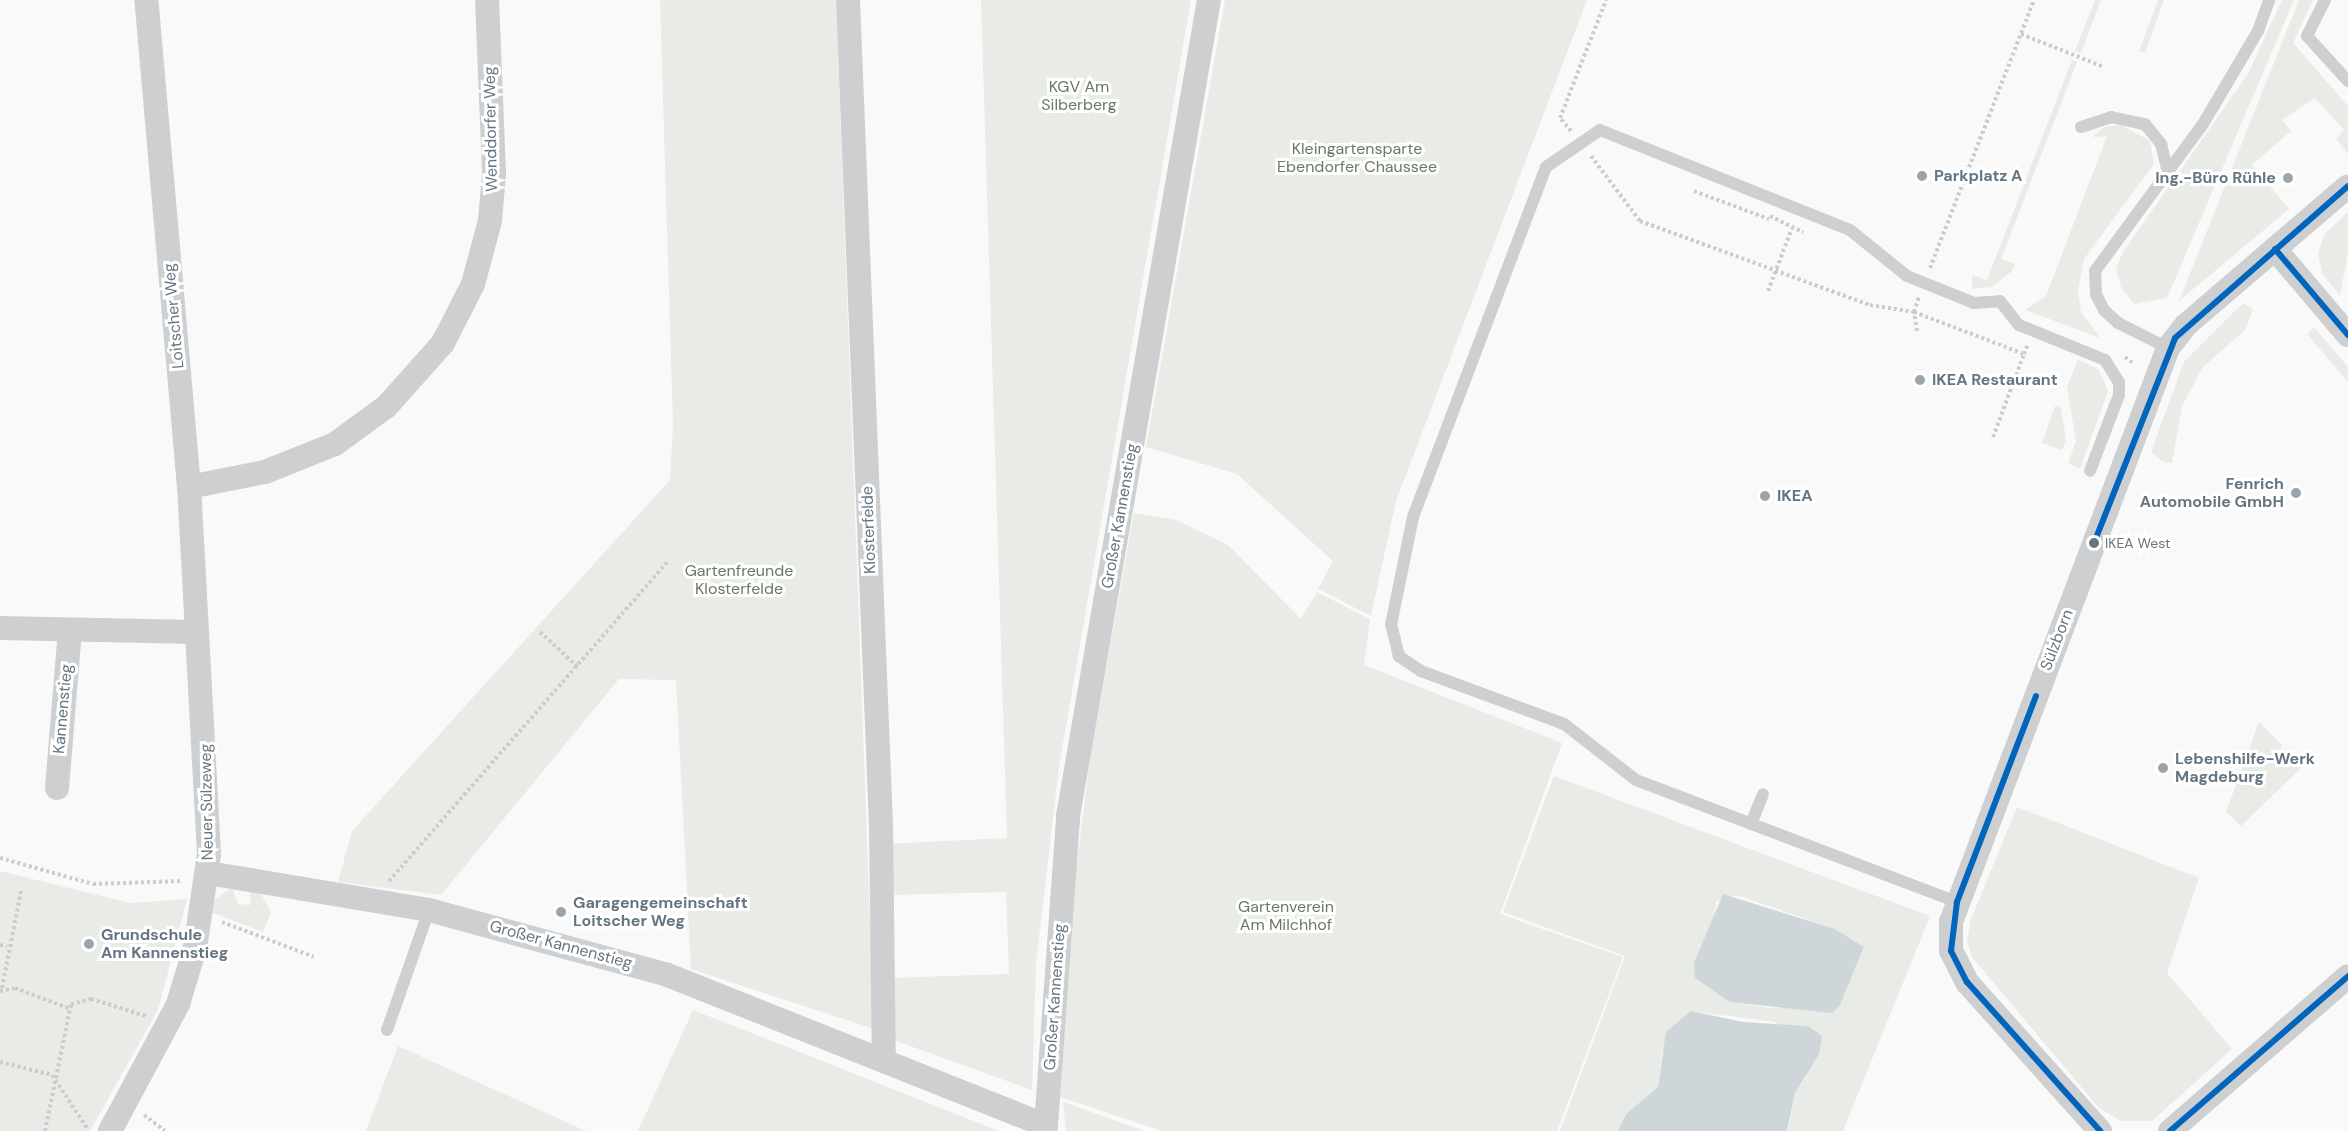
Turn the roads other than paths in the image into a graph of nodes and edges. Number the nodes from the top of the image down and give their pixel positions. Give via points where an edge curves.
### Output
1 (146, 0) edge
2 (487, 0) edge
3 (848, 0) edge
4 (1209, 0) edge
5 (2269, 0) edge
6 (2325, 0) edge
7 (2348, 81) edge
8 (2080, 128) dead end
9 (2168, 172) junction
10 (2348, 186) edge
11 (2275, 249) junction
12 (2348, 335) edge
13 (2168, 348) junction
14 (2090, 471) dead end
15 (189, 487) junction
16 (0, 628) edge
17 (70, 631) junction
18 (196, 632) junction
19 (57, 788) dead end
20 (1763, 794) dead end
21 (1751, 824) junction
22 (208, 873) junction
23 (1957, 902) junction
24 (429, 910) junction
25 (2348, 976) edge
26 (387, 1030) dead end
27 (884, 1061) junction
28 (2173, 1130) edge
29 (110, 1131) edge
30 (2100, 1131) edge

1 - 15 street, Loitscher Weg
2 - 15 street, Wenddorfer Weg via 494,174 490,221 473,285 443,343 387,406 335,444 265,472
3 - 27 street, Klosterfelde via 881,827
4 - 27 street, Großer Kannenstieg via 1068,816 1046,1126
5 - 9 lane via 2258,32
6 - 7 lane via 2307,36
8 - 9 lane via 2111,117 2145,124 2161,144
9 - 13 lane via 2095,272 2096,294 2104,310 2134,332
10 - 11 street, Sülzborn
11 - 12 street
11 - 13 street, Sülzborn via 2186,325
13 - 23 street, Sülzborn
14 - 21 lane via 2119,382 2104,360 2019,325 2000,301 1974,303 1924,285 1850,230 1600,130 1545,167 1413,517 1391,625 1399,656 1421,671 1564,724 1635,780
15 - 18 street, Loitscher Weg
16 - 17 street
17 - 18 street
17 - 19 street, Kannenstieg
18 - 22 street, Neuer Sülzeweg via 210,791
20 - 21 lane
21 - 23 lane
22 - 24 street, Großer Kannenstieg
22 - 29 street, Neuer Sülzeweg via 191,965 169,1024
23 - 30 street, Sülzborn via 1949,940 1967,982
24 - 26 lane
24 - 27 street, Großer Kannenstieg via 665,974
25 - 28 street

